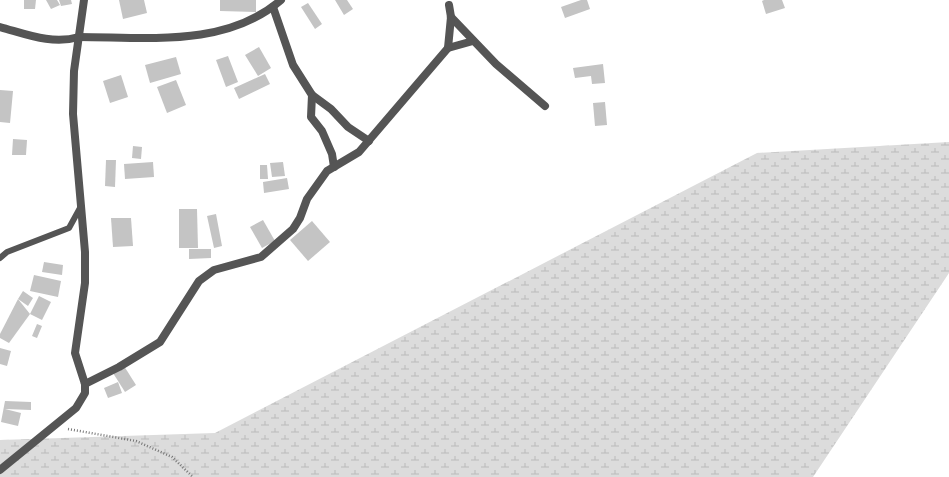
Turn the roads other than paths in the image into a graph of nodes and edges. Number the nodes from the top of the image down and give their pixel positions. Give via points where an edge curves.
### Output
1 (84, 0) edge
2 (281, 0) edge
3 (448, 5) dead end
4 (273, 7) junction
5 (450, 17) junction
6 (0, 27) edge
7 (79, 37) junction
8 (473, 41) junction
9 (448, 48) junction
10 (312, 95) junction
11 (545, 106) dead end
12 (368, 141) junction
13 (334, 167) junction
14 (80, 208) junction
15 (0, 258) edge
16 (85, 384) junction
17 (0, 470) edge

1 - 7 street
2 - 4 street
3 - 5 street
4 - 7 street via 235,28 213,33 165,37
4 - 10 street via 293,65
5 - 8 street
5 - 9 street
6 - 7 street via 56,41
7 - 14 street via 74,71 73,114
8 - 9 street
8 - 11 street
9 - 12 street
10 - 12 street
10 - 13 street via 311,117 322,131 332,154
12 - 13 street via 359,152
13 - 16 street via 327,171 318,183 307,199 300,218 280,242 262,257 214,270 205,275 160,342
14 - 15 lane via 69,228 7,252
14 - 16 street via 85,252 85,283 75,353
16 - 17 street via 85,393 76,408

